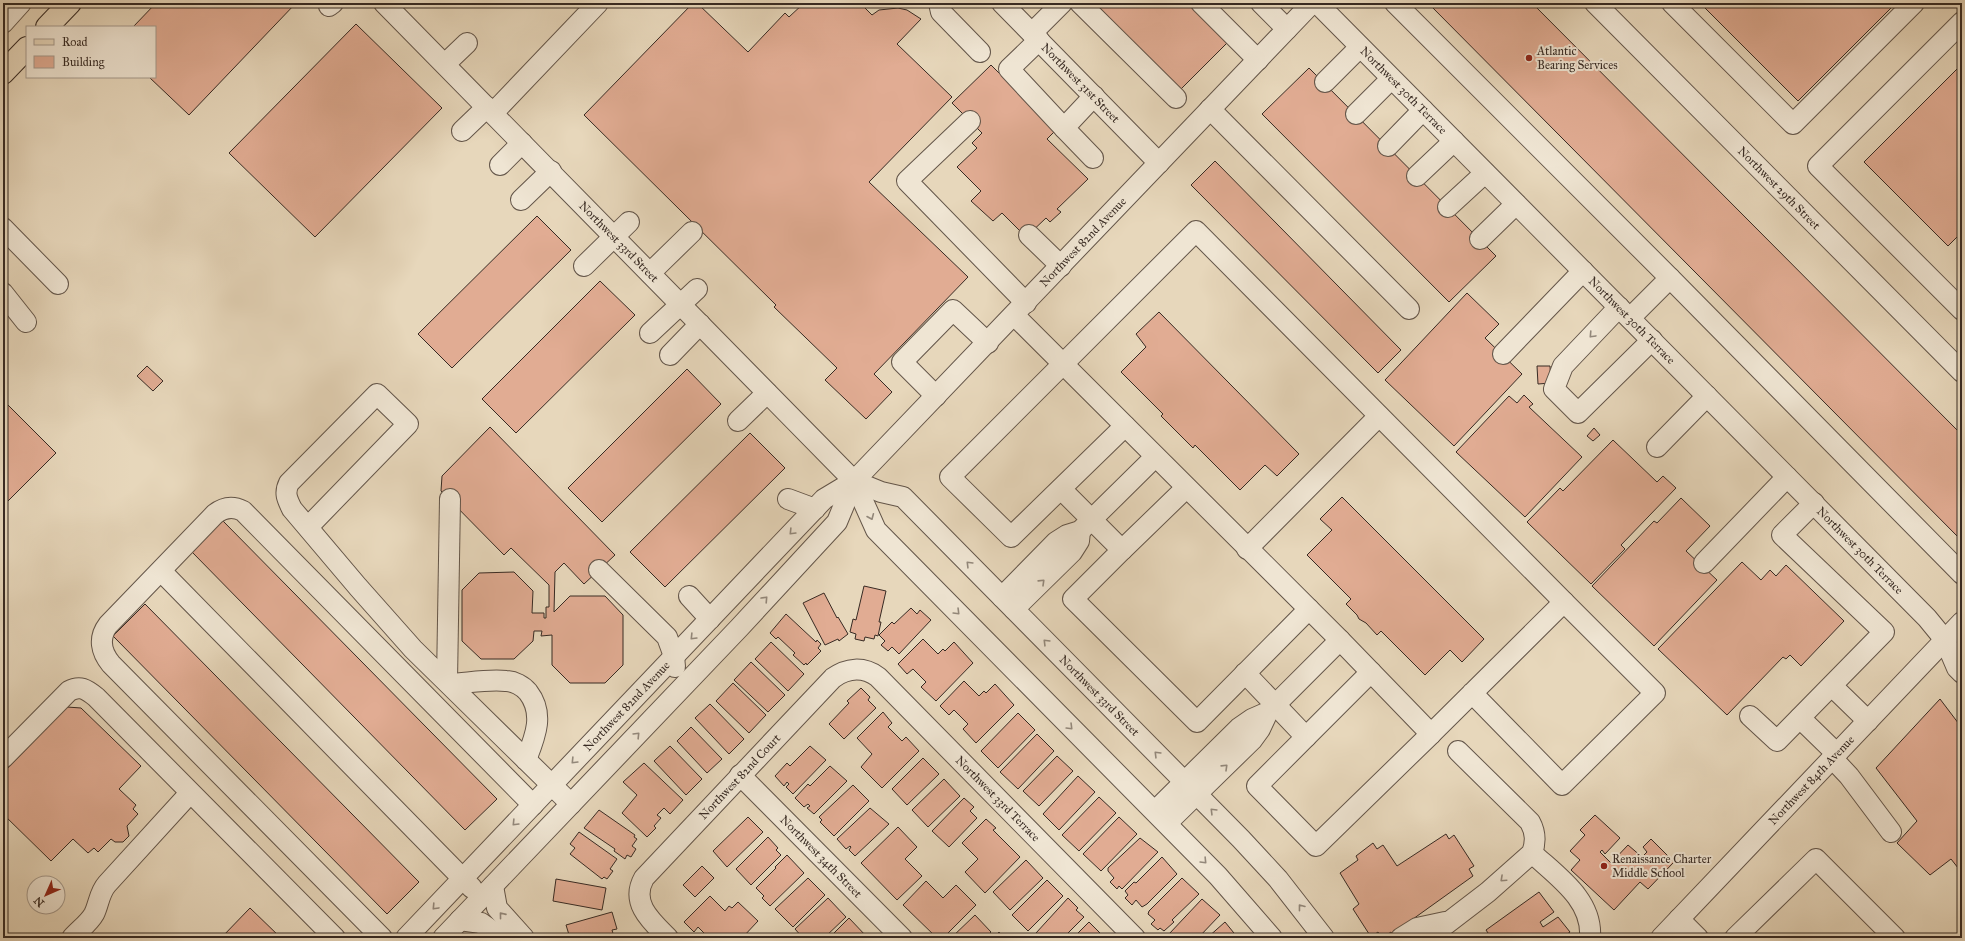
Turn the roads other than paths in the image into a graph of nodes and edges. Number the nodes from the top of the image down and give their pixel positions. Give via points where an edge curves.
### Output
1 (21, 3) edge
2 (70, 3) edge
3 (384, 3) edge
4 (598, 3) edge
5 (939, 3) edge
6 (1062, 3) edge
7 (1080, 3) edge
8 (1201, 3) edge
9 (1261, 3) edge
10 (1312, 3) edge
11 (1317, 3) edge
12 (1395, 3) edge
13 (1595, 3) edge
14 (1672, 3) edge
15 (1914, 3) edge
16 (1009, 5) edge
17 (1962, 22) edge
18 (3, 23) edge
19 (48, 26) edge
20 (1287, 29) junction
21 (1035, 36) junction
22 (467, 43) dead end
23 (1360, 47) junction
24 (26, 49) edge
25 (980, 52) dead end
26 (1258, 60) junction
27 (445, 64) junction
28 (3, 73) edge
29 (1392, 79) junction
30 (1325, 82) dead end
31 (1094, 96) junction
32 (1176, 98) dead end
33 (1210, 109) junction
34 (490, 110) junction
35 (1423, 110) junction
36 (1356, 114) dead end
37 (970, 121) dead end
38 (1064, 128) junction
39 (462, 131) dead end
40 (1454, 141) junction
41 (522, 143) junction
42 (1388, 146) dead end
43 (1093, 158) dead end
44 (1159, 163) junction
45 (500, 165) dead end
46 (551, 171) junction
47 (1485, 172) junction
48 (1417, 176) dead end
49 (521, 200) dead end
50 (1516, 204) junction
51 (1448, 207) dead end
52 (629, 222) dead end
53 (3, 228) edge
54 (692, 232) dead end
55 (1029, 235) dead end
56 (615, 236) junction
57 (1480, 239) dead end
58 (584, 266) dead end
59 (1061, 266) junction
60 (1583, 271) junction
61 (650, 273) junction
62 (1670, 278) junction
63 (58, 284) dead end
64 (697, 289) dead end
65 (3, 293) edge
66 (681, 305) junction
67 (1020, 309) junction
68 (1409, 309) dead end
69 (1962, 310) edge
70 (1624, 313) junction
71 (26, 322) dead end
72 (700, 324) junction
73 (650, 333) dead end
74 (1652, 340) junction
75 (988, 343) junction
76 (1503, 354) dead end
77 (670, 355) dead end
78 (1063, 365) junction
79 (1962, 372) edge
80 (767, 393) junction
81 (936, 396) junction
82 (1707, 396) junction
83 (1379, 416) junction
84 (738, 421) dead end
85 (1125, 426) junction
86 (1657, 447) dead end
87 (1155, 457) junction
88 (1787, 477) junction
89 (854, 481) junction
90 (1061, 488) junction
91 (1186, 488) junction
92 (450, 499) dead end
93 (788, 499) dead end
94 (1814, 503) junction
95 (815, 509) junction
96 (1086, 526) junction
97 (308, 527) junction
98 (1247, 549) junction
99 (1122, 550) junction
100 (1704, 563) dead end
101 (599, 570) dead end
102 (161, 571) junction
103 (1962, 574) edge
104 (688, 596) dead end
105 (1564, 602) junction
106 (1008, 603) junction
107 (1309, 610) junction
108 (710, 619) junction
109 (1962, 622) edge
110 (1340, 640) junction
111 (1954, 642) edge
112 (674, 656) junction
113 (856, 669) joint
114 (1371, 672) junction
115 (1245, 673) junction
116 (1962, 673) edge
117 (449, 683) junction
118 (1832, 686) junction
119 (1472, 693) junction
120 (662, 708) junction
121 (1272, 708) junction
122 (1750, 716) dead end
123 (1800, 718) junction
124 (1868, 721) junction
125 (1431, 734) junction
126 (1306, 737) junction
127 (1458, 751) dead end
128 (1834, 756) junction
129 (3, 758) edge
130 (526, 760) junction
131 (740, 775) junction
132 (551, 785) junction
133 (1191, 788) junction
134 (190, 793) junction
135 (571, 804) junction
136 (533, 805) junction
137 (1161, 817) junction
138 (1891, 832) dead end
139 (1532, 853) junction
140 (462, 878) junction
141 (487, 892) junction
142 (460, 920) junction
143 (1679, 920) junction
144 (1447, 922) junction
145 (72, 938) edge
146 (335, 938) edge
147 (382, 938) edge
148 (406, 938) edge
149 (443, 938) edge
150 (502, 938) edge
151 (524, 938) edge
152 (668, 938) edge
153 (902, 938) edge
154 (1135, 938) edge
155 (1272, 938) edge
156 (1324, 938) edge
157 (1401, 938) edge
158 (1428, 938) edge
159 (1590, 938) edge
160 (1661, 938) edge
161 (1698, 938) edge
162 (1735, 938) edge
163 (1895, 938) edge

1 - 18 street
2 - 19 main road
3 - 27 street, Northwest 33rd Street
4 - 34 street
5 - 25 street via 941,12
6 - 21 street
7 - 32 street
8 - 26 street
9 - 20 street
10 - 20 street, Northwest 82nd Avenue
11 - 23 street, Northwest 30th Terrace
12 - 62 street
13 - 79 street, Northwest 29th Street
14 - 15 street via 1793,124
16 - 21 street, Northwest 31st Street
17 - 69 street via 1818,166
20 - 26 street, Northwest 82nd Avenue
21 - 31 street, Northwest 31st Street
21 - 38 street via 1008,69
22 - 27 street
23 - 29 street, Northwest 30th Terrace
23 - 30 street
24 - 28 main road
26 - 33 street, Northwest 82nd Avenue
27 - 34 street, Northwest 33rd Street
29 - 35 street, Northwest 30th Terrace
29 - 36 street
31 - 38 street
31 - 44 street, Northwest 31st Street
33 - 44 street, Northwest 82nd Avenue
33 - 68 street
34 - 39 street
34 - 41 street, Northwest 33rd Street
35 - 40 street, Northwest 30th Terrace
35 - 42 street
37 - 67 street via 907,181
38 - 43 street
40 - 47 street, Northwest 30th Terrace
40 - 48 street
41 - 45 street
41 - 46 street, Northwest 33rd Street
44 - 59 street, Northwest 82nd Avenue
46 - 49 street
46 - 56 street, Northwest 33rd Street
47 - 50 street, Northwest 30th Terrace
47 - 51 street
50 - 57 street
50 - 60 street, Northwest 30th Terrace
52 - 56 street
53 - 63 street
54 - 61 street
55 - 59 street
56 - 58 street
56 - 61 street, Northwest 33rd Street
59 - 67 street, Northwest 82nd Avenue
60 - 70 street, Northwest 30th Terrace
60 - 76 street
61 - 66 street, Northwest 33rd Street
62 - 70 street
62 - 103 street
64 - 66 street
65 - 71 street
66 - 72 street, Northwest 33rd Street
66 - 73 street
67 - 75 street, Northwest 82nd Avenue
67 - 78 street
70 - 74 street, Northwest 30th Terrace
70 -> 74 street via 1563,366 1554,389 1578,413
72 - 77 street
72 - 80 street, Northwest 33rd Street
74 - 82 street, Northwest 30th Terrace
75 - 81 street, Northwest 82nd Avenue
75 - 81 street via 953,310 902,362
78 - 83 street via 1196,231
78 - 85 street
78 - 90 street via 950,477 1011,537
80 - 84 street
80 - 89 street, Northwest 33rd Street
81 - 89 street, Northwest 82nd Avenue
82 - 86 street
82 - 88 street, Northwest 30th Terrace
83 - 98 street
83 - 105 street
85 - 87 street
85 - 90 street
87 - 91 street
87 - 96 street
88 - 94 street, Northwest 30th Terrace
88 - 100 street
89 - 95 street, Northwest 82nd Avenue via 824,499
106 -> 89 street, Northwest 33rd Street via 903,497 881,492
120 -> 89 street, Northwest 82nd Avenue via 837,522
89 -> 137 street, Northwest 33rd Street via 876,530
90 - 96 street
91 - 98 street
91 - 99 street
92 - 117 street
93 - 95 street
94 - 111 street, Northwest 30th Terrace
94 - 118 street via 1782,535 1884,632
95 -> 108 street, Northwest 82nd Avenue
96 - 99 street
96 - 106 street via 1072,552
97 - 97 street via 292,509 286,490 377,394 408,424
97 - 117 street via 413,649
98 - 107 street
99 - 115 street via 1073,599 1197,722
101 - 112 street via 667,637
102 - 136 street via 218,512 233,508 243,512
102 - 140 street
102 - 147 street via 105,629 101,642 107,660
104 - 108 street
105 - 119 street
105 - 119 street via 1654,693 1562,785
133 -> 106 street, Northwest 33rd Street
107 - 110 street
107 - 115 street
108 -> 112 street, Northwest 82nd Avenue
109 - 111 street, Northwest 84th Avenue
110 - 114 street
110 - 121 street
111 - 116 street, Northwest 30th Terrace via 1957,668
111 - 124 street, Northwest 84th Avenue
112 - 120 street via 675,676 668,686
112 -> 132 street, Northwest 82nd Avenue
113 - 131 street, Northwest 82nd Court via 833,678
113 - 154 street, Northwest 33rd Terrace via 878,677
114 - 125 street
114 - 126 street
115 - 121 street
117 - 130 street
117 - 130 street via 506,680 526,690 535,704 538,717 534,739
118 - 123 street
118 - 124 street
119 - 125 street
135 -> 120 street, Northwest 82nd Avenue
121 - 126 street
121 - 133 street via 1252,740
122 - 123 street via 1777,741
123 - 128 street
124 - 128 street, Northwest 84th Avenue
125 - 126 street via 1316,846 1257,786
127 - 139 street via 1530,822 1535,835
128 - 138 street
128 - 143 street, Northwest 84th Avenue
129 - 134 street via 69,691 82,688 96,697
130 - 132 street
131 - 152 street, Northwest 82nd Court via 650,870 641,885 639,897 646,915
131 - 153 street, Northwest 34th Street
132 - 135 street
132 - 136 street, Northwest 82nd Avenue
133 - 137 street
156 -> 133 street, Northwest 33rd Street via 1270,870
134 - 145 street via 102,890 91,918
134 - 146 street
135 - 141 street, Northwest 82nd Avenue
136 -> 140 street, Northwest 82nd Avenue
137 -> 155 street, Northwest 33rd Street via 1234,893
139 -> 144 street via 1488,892
139 - 159 street via 1584,904 1590,924
140 - 141 street
140 -> 148 street, Northwest 82nd Avenue
141 - 142 street, Northwest 82nd Avenue
151 -> 141 street via 497,908
142 - 149 street, Northwest 82nd Avenue
142 - 150 street via 481,923
143 - 160 street, Northwest 84th Avenue
143 - 161 street
144 - 157 street via 1417,928
144 - 158 street
162 - 163 street via 1816,859

